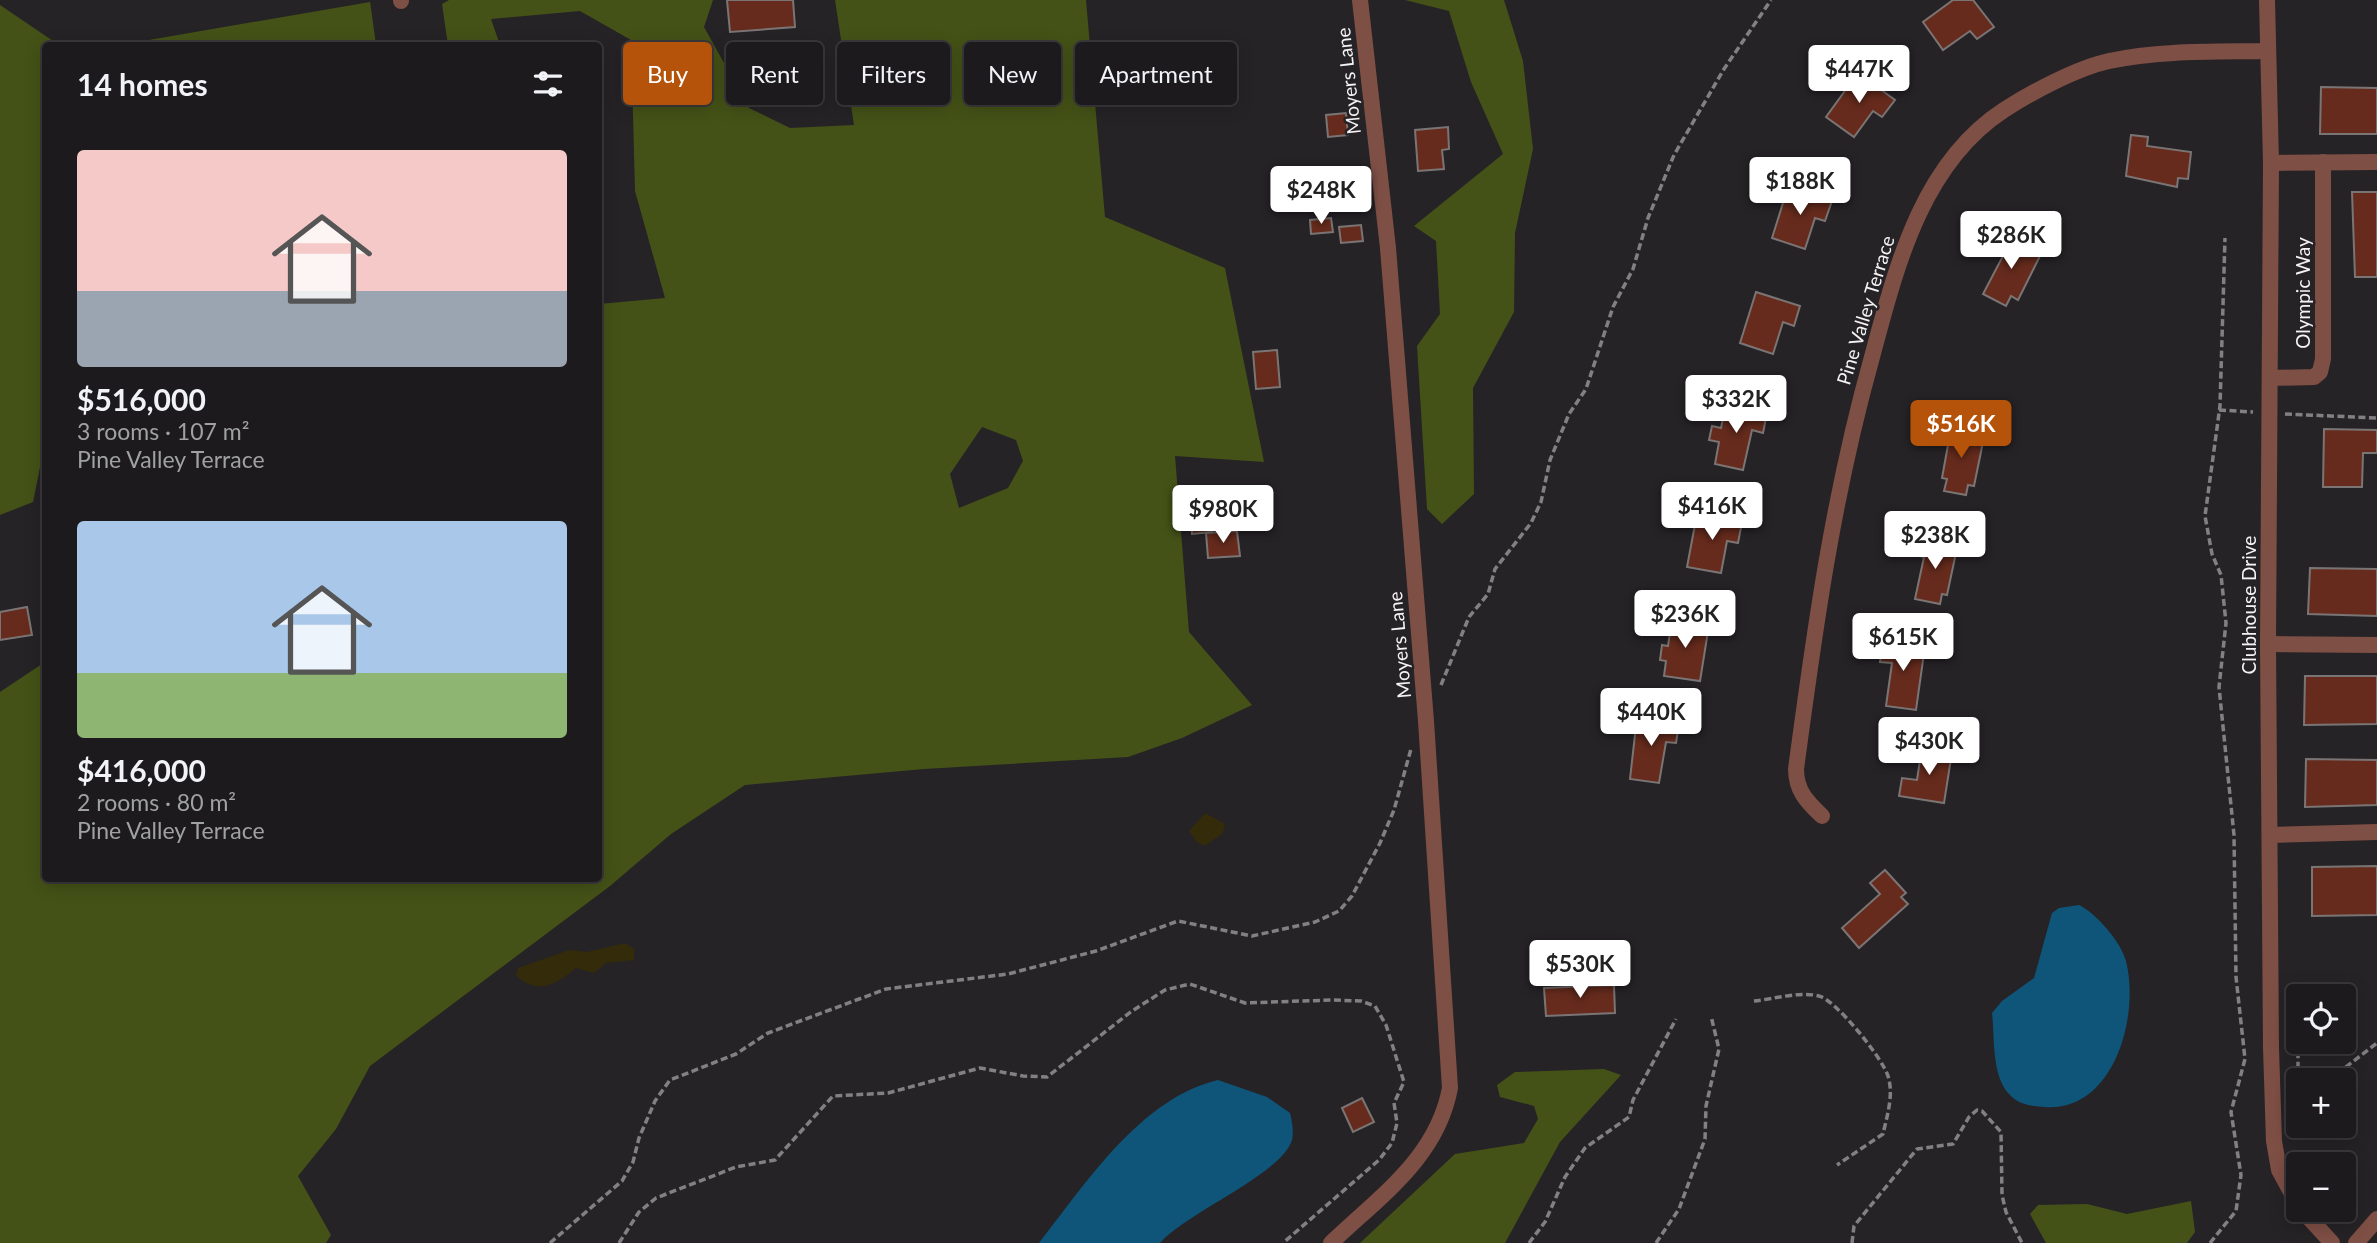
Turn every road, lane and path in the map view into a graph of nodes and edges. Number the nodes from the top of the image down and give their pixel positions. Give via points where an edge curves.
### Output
1 (1360, 0) edge
2 (1771, 0) edge
3 (2267, 0) edge
4 (2268, 51) junction
5 (2323, 162) junction
6 (2377, 162) edge
7 (2271, 163) junction
8 (2225, 238) dead end
9 (2270, 378) junction
10 (2219, 410) junction
11 (2270, 413) junction
12 (2377, 418) edge
13 (2268, 644) junction
14 (2377, 645) edge
15 (1440, 686) dead end
16 (1426, 720) junction
17 (1822, 816) dead end
18 (2377, 832) edge
19 (2270, 835) junction
20 (1754, 1001) dead end
21 (1711, 1016) dead end
22 (1676, 1019) dead end
23 (2377, 1043) edge
24 (2345, 1068) edge
25 (1837, 1165) dead end
26 (2286, 1183) edge
27 (2377, 1219) edge
28 (2313, 1222) edge
29 (550, 1243) edge
30 (619, 1243) edge
31 (1283, 1243) edge
32 (1331, 1243) edge
33 (1529, 1243) edge
34 (1656, 1243) edge
35 (1852, 1243) edge
36 (2022, 1243) edge
37 (2210, 1243) edge
38 (2332, 1243) edge
39 (2356, 1243) edge

1 - 16 street, Moyers Lane via 1388,248
2 - 15 path via 1674,155 1633,270 1613,307 1586,389 1569,414 1550,460 1541,502 1531,523 1495,569 1488,594 1469,617
3 - 4 street, Clubhouse Drive
4 - 7 street, Clubhouse Drive
4 - 17 street, Pine Valley Terrace via 2108,61 2002,111 1964,147 1935,184 1908,236 1885,310 1849,440 1822,573 1796,769 1796,785
5 - 6 street
5 - 7 street
5 - 9 street, Olympic Way via 2320,372 2314,377
7 - 9 street, Clubhouse Drive
8 - 10 path
9 - 11 street, Clubhouse Drive
10 - 11 path
10 - 37 path via 2205,516 2221,575 2226,623 2220,687 2234,835 2236,977 2245,1059 2231,1112 2241,1175 2236,1211
11 - 12 path
11 - 13 street, Clubhouse Drive
13 - 14 street
13 - 19 street, Clubhouse Drive
16 - 29 path via 1406,758 1394,810 1380,843 1339,911 1315,922 1252,936 1178,922 1008,974 886,989 768,1033 736,1054 670,1080 656,1101 622,1181
16 - 32 street, Moyers Lane via 1450,1088 1438,1131 1422,1156
18 - 19 street
19 - 26 street, Clubhouse Drive via 2274,1141
20 - 25 path via 1820,996 1873,1050 1888,1076 1891,1097 1883,1134
21 - 34 path via 1720,1049 1706,1106 1704,1139 1679,1209
22 - 33 path via 1633,1100 1629,1117 1585,1148
23 - 24 path
27 - 39 street
28 - 38 street, Clubhouse Drive
30 - 31 path via 639,1212 656,1198 736,1167 775,1160 833,1097 888,1093 980,1068 1047,1077 1132,1010 1165,990 1190,984 1245,1003 1331,1000 1375,1006 1399,1061 1404,1082 1394,1102 1392,1143 1379,1160
35 - 36 path via 1854,1226 1906,1160 1917,1149 1953,1144 1978,1110 2001,1132 2002,1195

